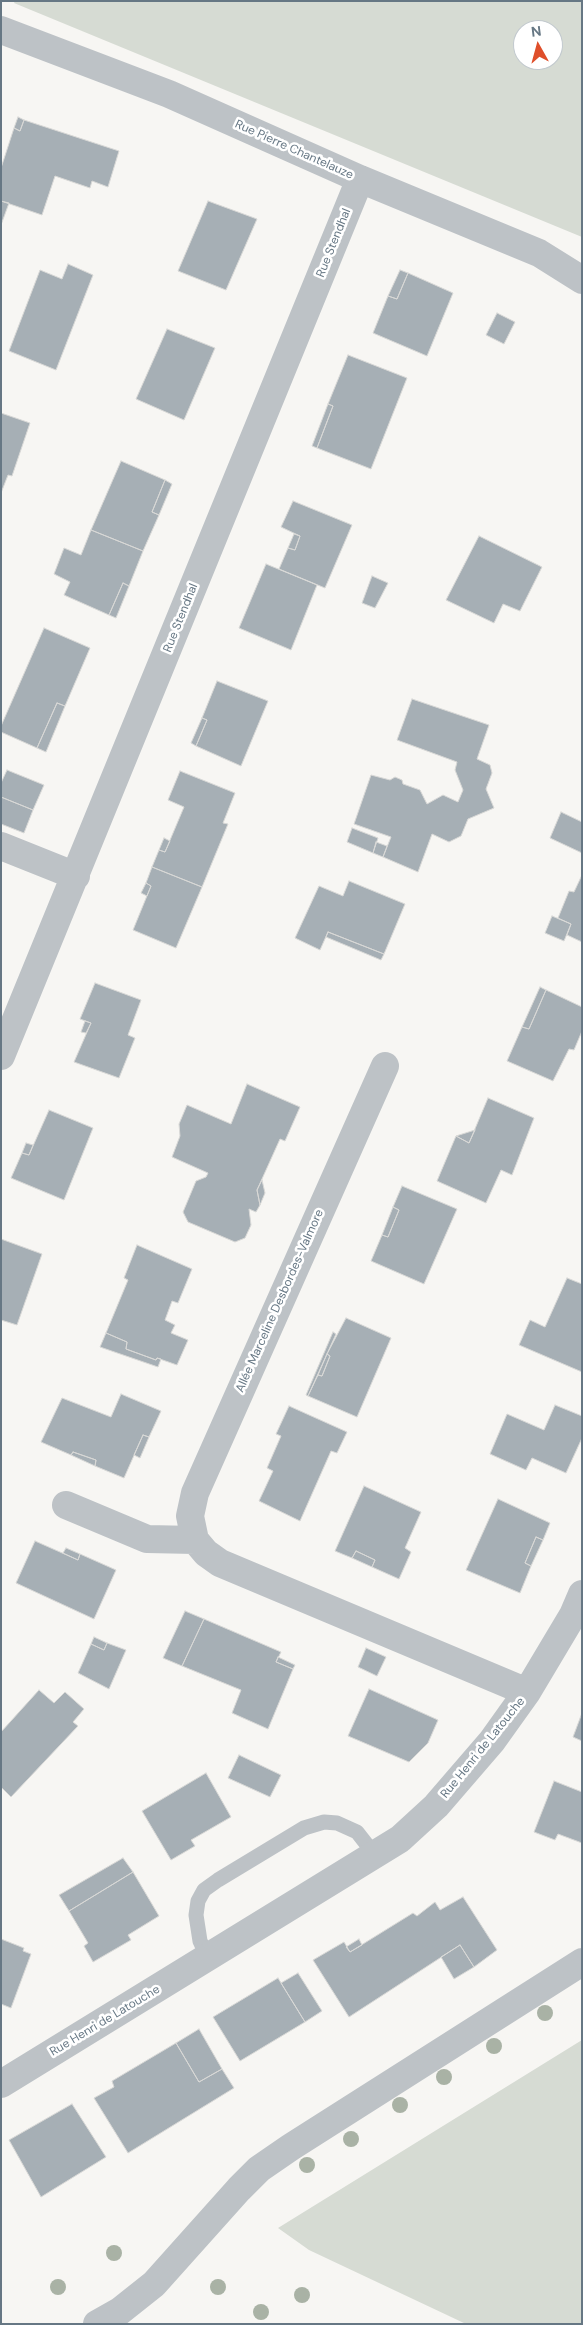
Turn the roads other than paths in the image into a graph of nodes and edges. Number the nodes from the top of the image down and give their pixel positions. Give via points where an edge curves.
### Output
1 (1, 30) edge
2 (360, 179) junction
3 (582, 280) edge
4 (1, 846) edge
5 (76, 876) junction
6 (1, 1056) edge
7 (384, 1066) dead end
8 (66, 1505) dead end
9 (195, 1540) junction
10 (582, 1594) edge
11 (527, 1692) junction
12 (375, 1855) junction
13 (208, 1958) junction
14 (582, 1962) edge
15 (1, 2084) edge
16 (97, 2324) edge

1 - 2 street, Rue Pierre Chantelauze via 169,94
2 - 3 street, Rue Pierre Chantelauze via 539,253
2 - 5 street, Rue Stendhal
4 - 5 street
5 - 6 street, Rue Stendhal
7 - 9 street, Allée Marceline Desbordes-Valmore via 195,1493 190,1516
8 - 9 street via 147,1539
9 - 11 street via 220,1563
10 - 11 street, Rue Henri de Latouche
11 - 12 street, Rue Henri de Latouche via 492,1741 436,1806 400,1839
12 - 13 street, Rue Henri de Latouche
12 - 13 lane via 357,1832 337,1823 324,1822 304,1828 218,1880 204,1890 196,1915 200,1941
13 - 15 street, Rue Henri de Latouche
14 - 16 street via 259,2169 154,2284

